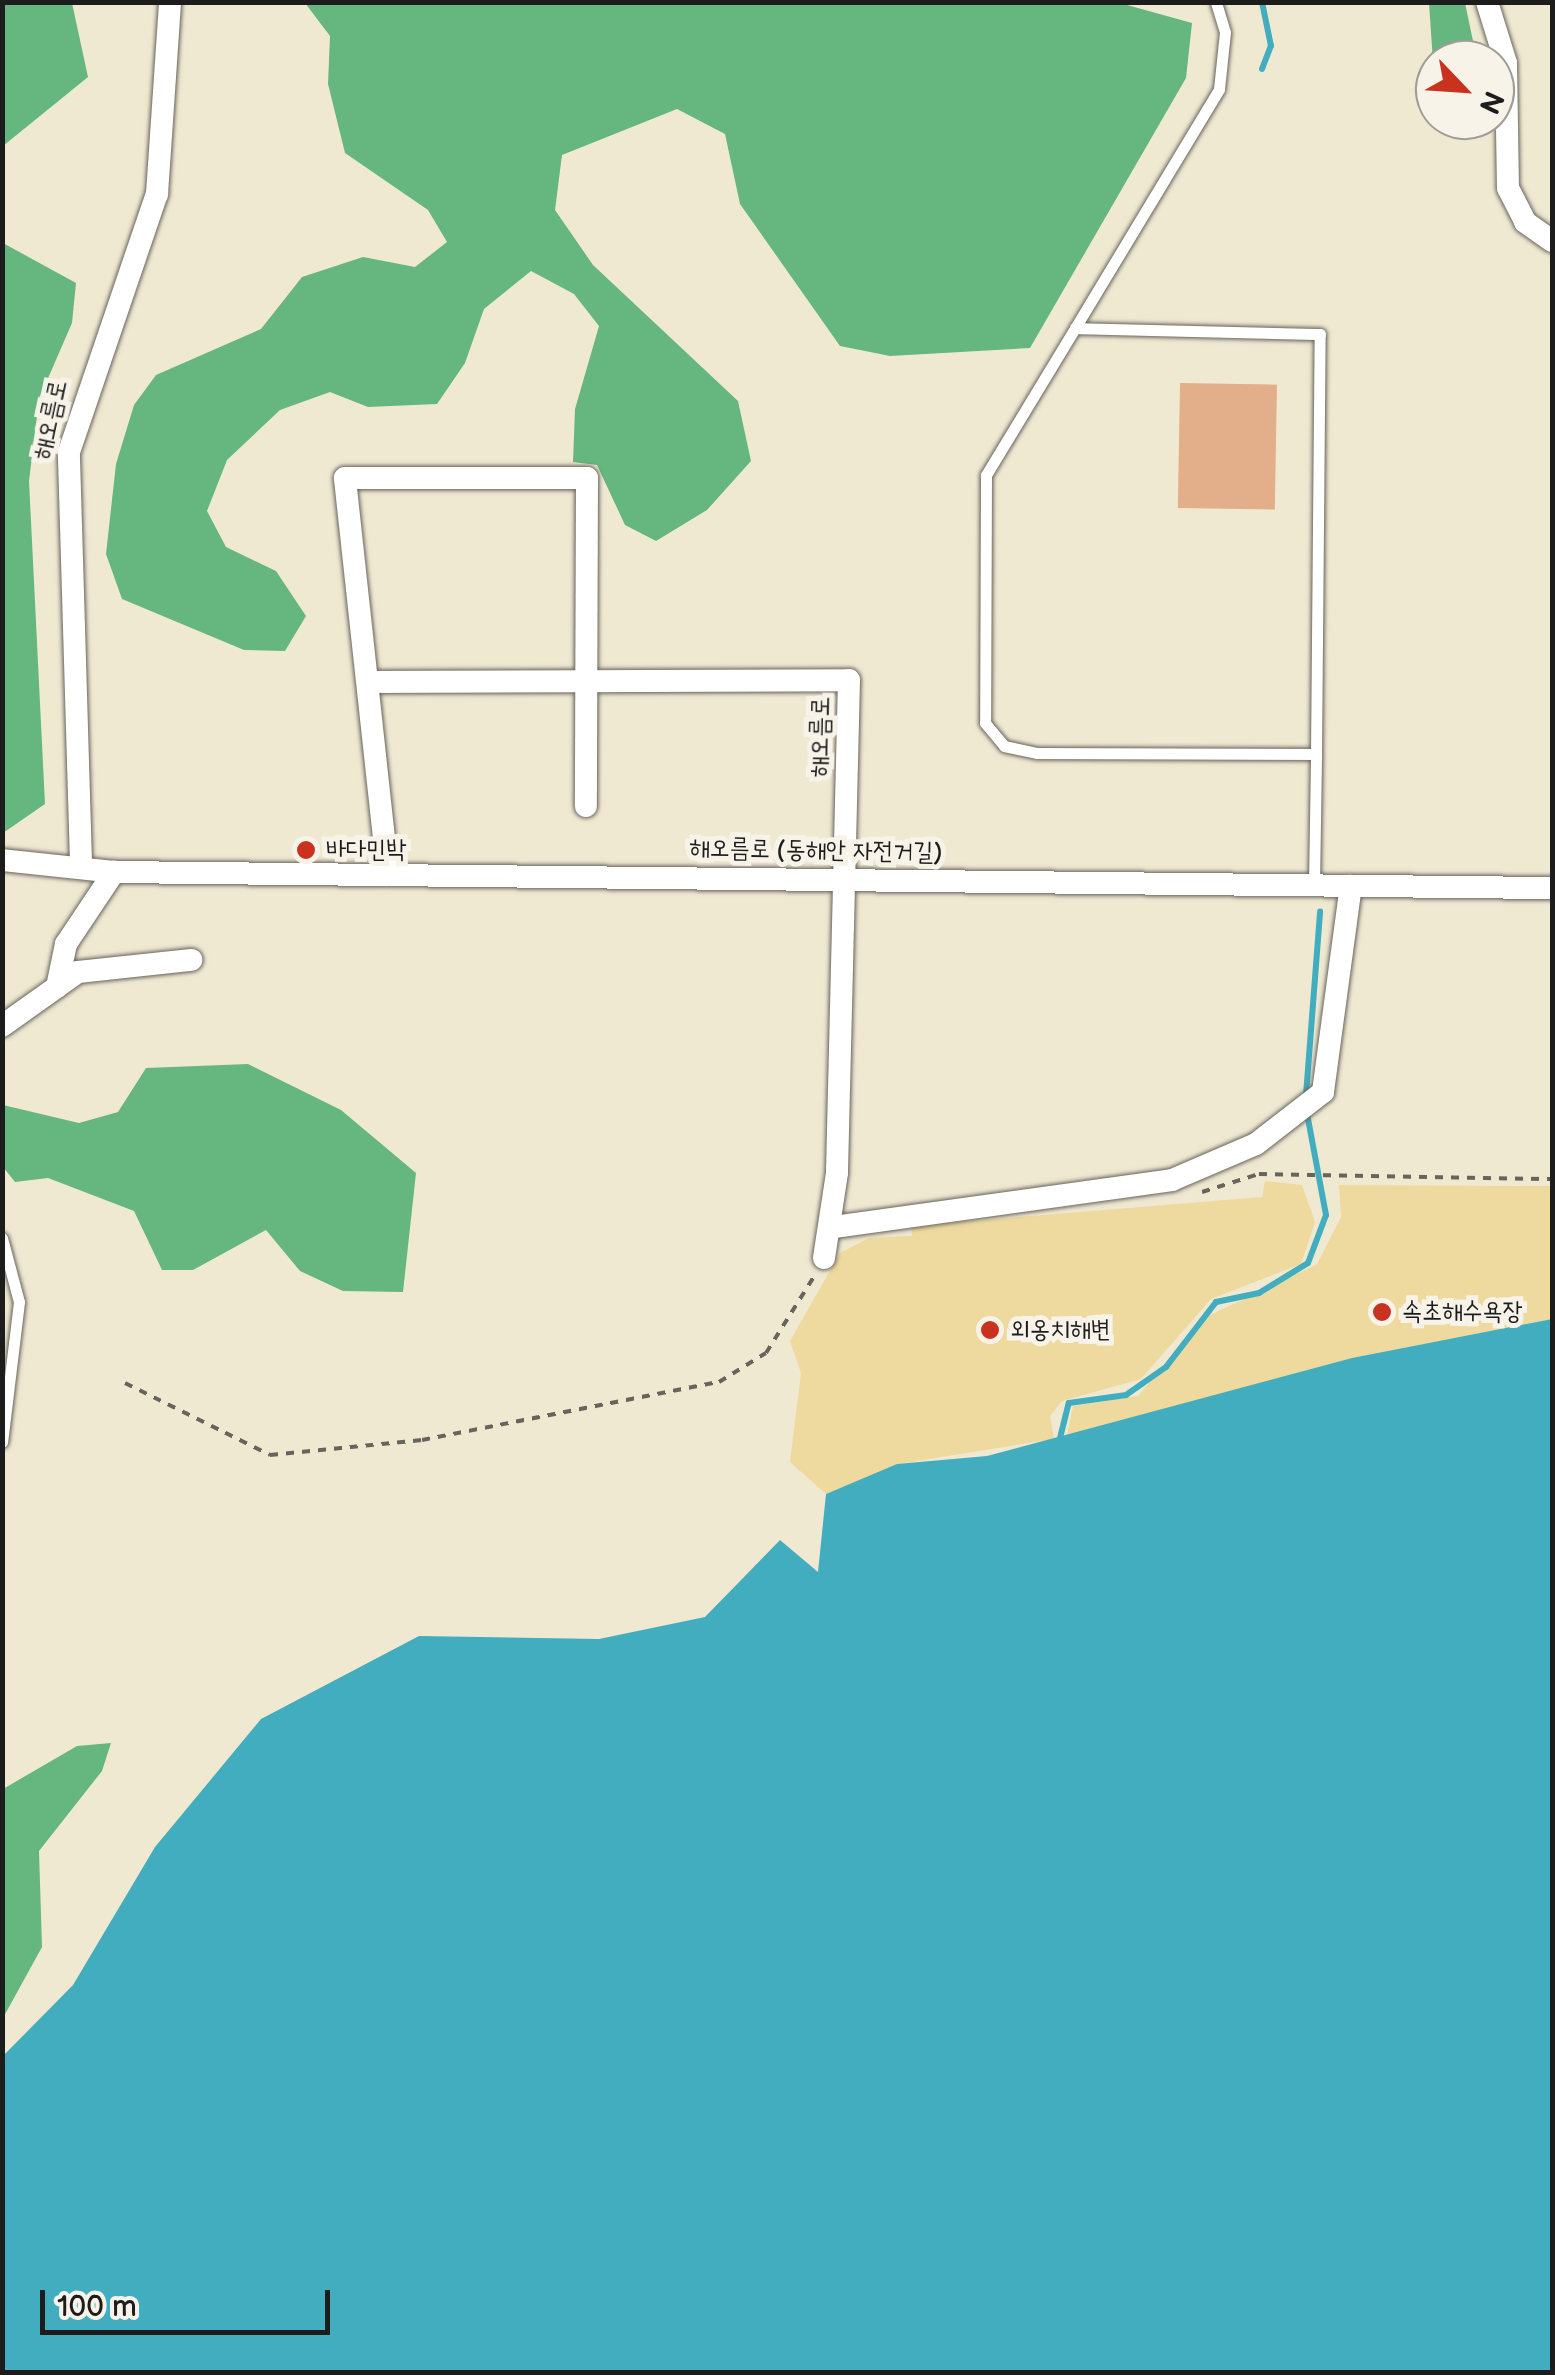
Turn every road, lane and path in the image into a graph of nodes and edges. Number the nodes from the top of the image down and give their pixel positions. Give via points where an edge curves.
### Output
1 (170, 2) edge
2 (1216, 2) edge
3 (1487, 2) edge
4 (1552, 241) edge
5 (1076, 328) junction
6 (588, 676) junction
7 (373, 682) junction
8 (1316, 754) junction
9 (586, 806) dead end
10 (2, 860) edge
11 (81, 863) junction
12 (114, 872) junction
13 (388, 875) junction
14 (846, 878) junction
15 (1314, 885) junction
16 (1351, 886) junction
17 (1552, 888) edge
18 (191, 960) dead end
19 (56, 987) junction
20 (2, 1026) edge
21 (1284, 1175) dead end
22 (1552, 1178) edge
23 (834, 1227) junction
24 (2, 1238) edge
25 (824, 1258) joint
26 (126, 1382) dead end
27 (2, 1442) edge

1 - 11 street, 해오름로 via 156,194 69,452
2 - 5 lane via 1225,32 1219,89
3 - 4 street via 1506,64 1508,188 1525,222
5 - 8 lane via 1320,334
5 - 8 lane via 986,476 985,723 1015,751
6 - 7 street
6 - 7 street via 587,478 345,478
6 - 9 street
6 - 14 street, 해오름로 via 850,680
7 - 13 street
8 - 15 lane
10 - 11 street, 해오름로 (동해안 자전거길)
11 - 12 street, 해오름로 (동해안 자전거길)
12 - 13 street, 해오름로 (동해안 자전거길)
12 - 19 street via 66,944
13 - 14 street, 해오름로 (동해안 자전거길)
14 - 15 street, 해오름로 (동해안 자전거길)
14 - 23 street
15 - 16 street, 해오름로 (동해안 자전거길)
16 - 17 street, 해오름로 (동해안 자전거길)
16 - 23 street via 1324,1092 1256,1144 1172,1180
18 - 19 street via 78,972
19 - 20 street
21 - 22 path
23 - 25 street
24 - 27 lane via 18,1302
25 - 26 path via 766,1354 719,1382 662,1399 270,1454

